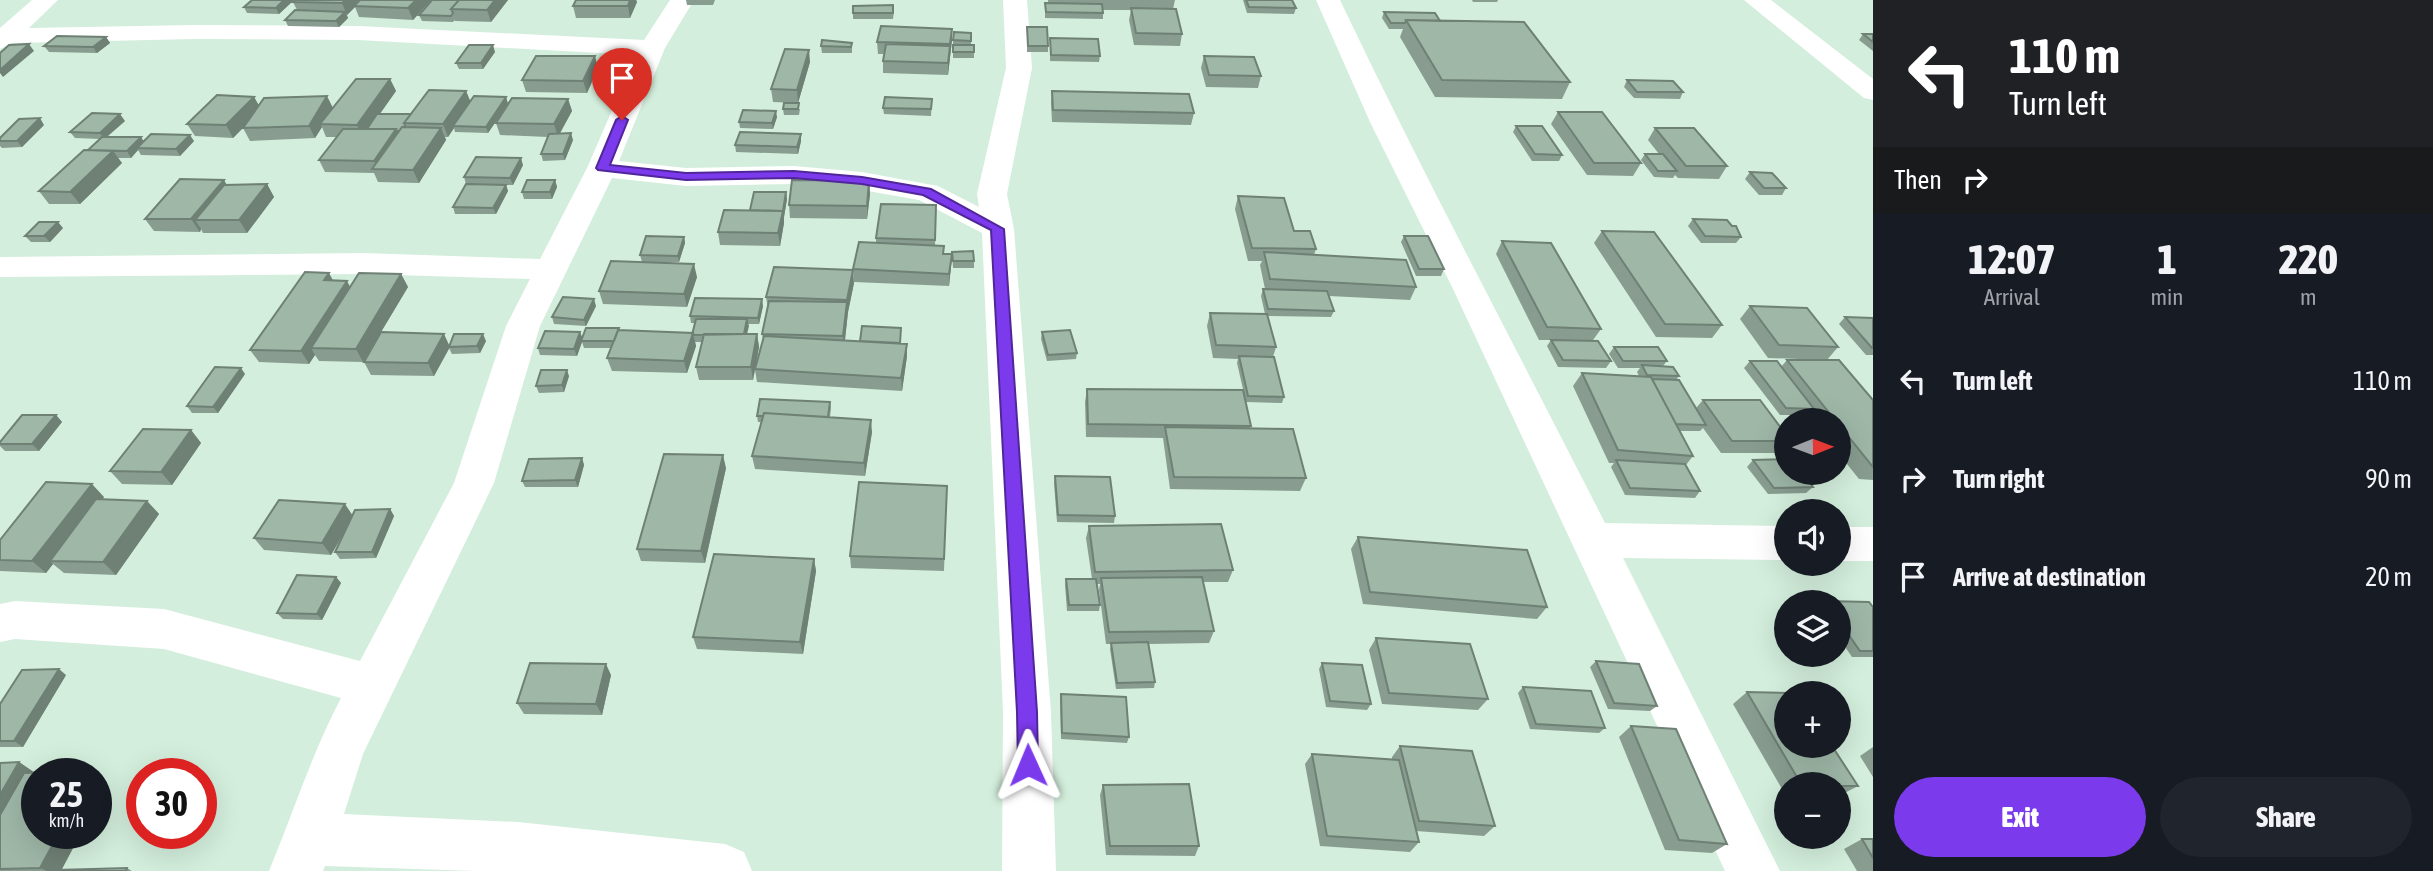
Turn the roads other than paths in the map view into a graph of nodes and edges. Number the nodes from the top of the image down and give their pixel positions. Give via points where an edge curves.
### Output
1 (46, 0) edge
2 (682, 0) edge
3 (1015, 0) edge
4 (1328, 0) edge
5 (1756, 0) edge
6 (4, 39) edge
7 (652, 48) junction
8 (1873, 92) edge
9 (602, 168) junction
10 (998, 229) junction
11 (0, 267) edge
12 (551, 270) junction
13 (1590, 540) junction
14 (1774, 543) edge
15 (1851, 544) edge
16 (1873, 544) edge
17 (0, 624) edge
18 (371, 685) junction
19 (303, 855) edge
20 (725, 871) edge
21 (1029, 871) edge
22 (1753, 871) edge

1 - 6 street
2 - 7 street
3 - 10 street via 1019,68 992,194
4 - 13 street
5 - 8 street
6 - 7 street via 195,32 358,33
7 - 9 street
9 - 10 street via 686,177 794,175 862,181 927,192
9 - 12 street
10 - 21 street via 1027,712
11 - 12 street via 89,270 377,264
12 - 18 street via 523,326 474,483
13 - 14 street
13 - 22 street
15 - 16 street
17 - 18 street via 15,620 164,629
18 - 19 street via 340,749
19 - 20 street via 384,838 576,853

